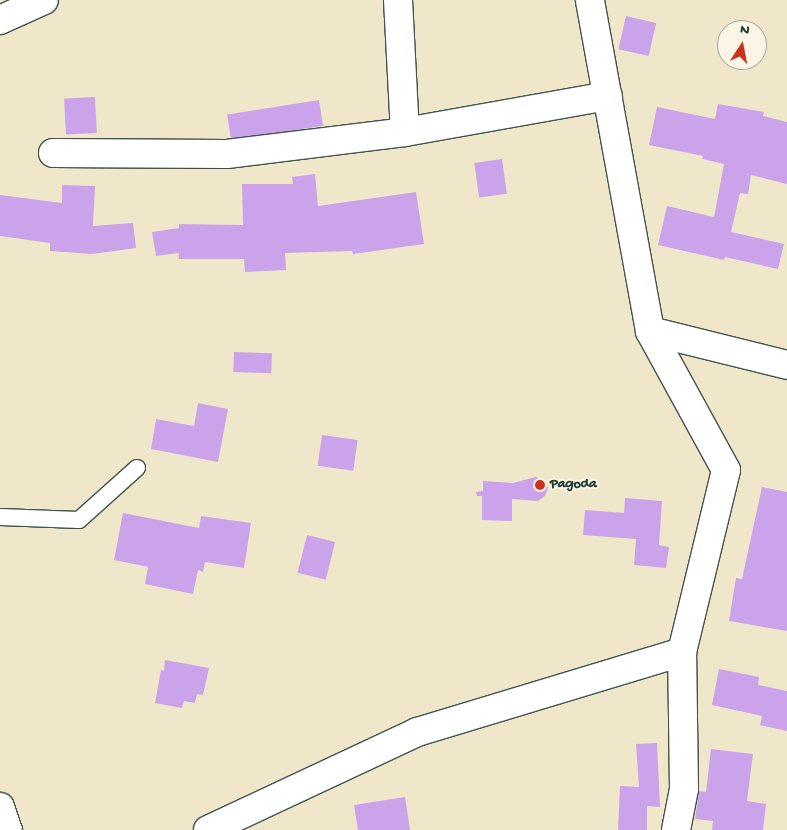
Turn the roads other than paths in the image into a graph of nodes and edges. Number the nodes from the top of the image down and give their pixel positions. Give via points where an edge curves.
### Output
1 (44, 0) edge
2 (398, 0) edge
3 (590, 0) edge
4 (0, 20) edge
5 (608, 96) junction
6 (405, 132) junction
7 (53, 153) dead end
8 (650, 331) junction
9 (787, 365) edge
10 (137, 468) dead end
11 (0, 517) edge
12 (682, 652) junction
13 (0, 807) edge
14 (210, 829) edge
15 (8, 830) edge
16 (676, 830) edge

1 - 4 street
2 - 6 street
3 - 5 street
5 - 6 street
5 - 8 street
6 - 7 street via 227,154
8 - 9 street
8 - 12 street via 726,470
10 - 11 lane via 79,520
12 - 14 street via 417,732
12 - 16 street via 684,790
13 - 15 street

